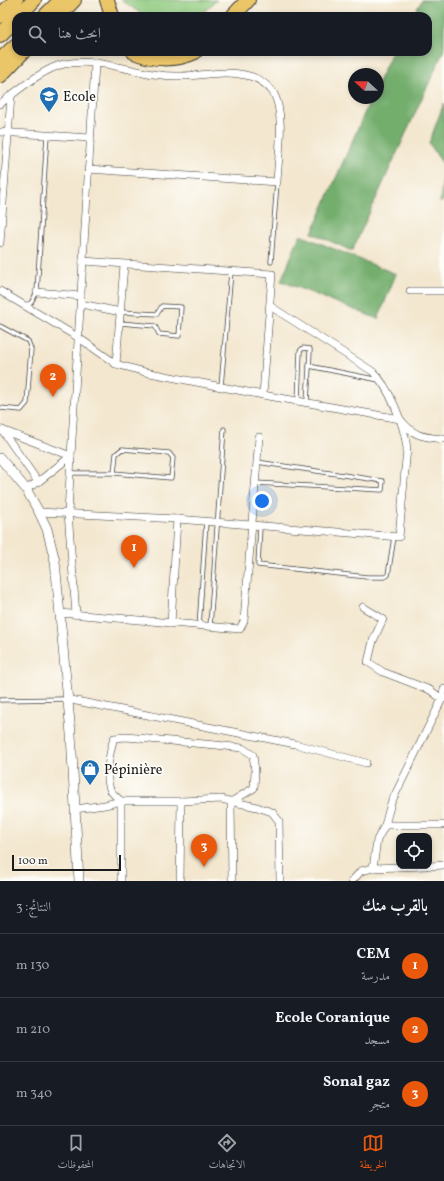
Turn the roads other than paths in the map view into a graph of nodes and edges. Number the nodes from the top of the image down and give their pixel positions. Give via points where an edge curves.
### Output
1 (16, 0) edge
2 (34, 0) edge
3 (61, 0) edge
4 (74, 0) edge
5 (107, 0) edge
6 (238, 0) edge
7 (248, 0) edge
8 (23, 12) edge
9 (50, 12) edge
10 (63, 12) edge
11 (111, 12) edge
12 (228, 12) edge
13 (238, 12) edge
14 (0, 16) edge
15 (12, 23) edge
16 (0, 35) edge
17 (12, 55) edge
18 (17, 56) edge
19 (151, 56) edge
20 (182, 56) edge
21 (0, 60) edge
22 (95, 64) junction
23 (0, 76) edge
24 (11, 96) junction
25 (0, 104) edge
26 (0, 132) edge
27 (8, 132) junction
28 (46, 135) junction
29 (90, 138) junction
30 (88, 169) junction
31 (277, 182) junction
32 (0, 243) edge
33 (83, 261) junction
34 (270, 262) dead end
35 (124, 265) junction
36 (231, 272) junction
37 (0, 291) edge
38 (410, 291) dead end
39 (444, 291) edge
40 (37, 292) junction
41 (81, 296) junction
42 (80, 304) junction
43 (25, 305) junction
44 (270, 306) junction
45 (121, 312) junction
46 (120, 323) junction
47 (0, 326) edge
48 (79, 338) junction
49 (116, 364) junction
50 (309, 366) junction
51 (381, 380) junction
52 (222, 387) junction
53 (263, 395) junction
54 (298, 400) junction
55 (307, 402) junction
56 (0, 408) edge
57 (400, 419) junction
58 (1, 429) edge
59 (224, 429) dead end
60 (259, 437) dead end
61 (444, 439) edge
62 (71, 456) junction
63 (0, 458) edge
64 (257, 462) junction
65 (70, 473) junction
66 (114, 473) junction
67 (38, 482) junction
68 (255, 483) junction
69 (26, 490) junction
70 (39, 512) junction
71 (68, 514) junction
72 (178, 519) junction
73 (206, 522) junction
74 (217, 523) junction
75 (252, 526) junction
76 (260, 527) junction
77 (394, 536) junction
78 (363, 607) dead end
79 (60, 613) junction
80 (76, 614) junction
81 (171, 624) junction
82 (199, 627) junction
83 (210, 628) junction
84 (444, 689) edge
85 (443, 698) edge
86 (66, 699) junction
87 (0, 700) edge
88 (366, 762) dead end
89 (121, 801) junction
90 (181, 801) junction
91 (232, 802) junction
92 (75, 809) junction
93 (385, 825) junction
94 (444, 825) edge
95 (444, 865) edge
96 (432, 866) edge
97 (396, 867) edge
98 (373, 868) junction
99 (79, 881) edge
100 (121, 881) edge
101 (180, 881) edge
102 (232, 881) edge
103 (280, 881) edge
104 (352, 881) edge

1 - 14 highway
2 - 8 highway
3 - 9 highway
4 - 10 highway
5 - 11 highway
6 - 12 highway
7 - 13 highway
15 - 16 highway
17 - 21 highway
18 - 23 highway
19 - 20 highway via 164,59
22 - 24 street via 66,63 56,66
22 - 29 street
22 - 31 street via 166,76 238,74 264,83 278,105 280,118
24 - 25 street
24 - 27 street
26 - 27 street
27 - 28 street
27 - 32 street
28 - 29 street
28 - 40 lane
29 - 30 street
30 - 31 street
30 - 33 street
31 - 34 lane
33 - 35 street
33 - 41 street
35 - 36 street
35 - 45 street
36 - 44 street via 272,274
36 - 52 lane
37 - 43 street
38 - 39 street
40 - 41 street
40 - 43 lane via 33,301
41 - 42 street
42 - 45 street
42 - 48 street
43 - 48 street
44 - 51 street via 372,371
44 - 53 street
45 - 46 street
45 - 46 lane via 157,314 162,306 181,307 179,336 159,334 155,326
46 - 49 street
47 - 56 lane via 28,341 31,349 27,403 21,410
48 - 49 street
48 - 62 street
49 - 52 street
50 - 51 lane
50 - 54 lane via 310,349 303,348 300,351
50 - 55 lane
51 - 57 street
52 - 53 street
53 - 54 street
54 - 55 street
55 - 57 street
57 - 61 street via 410,432
57 - 77 street via 407,448 399,537
58 - 62 street
58 - 67 street
59 - 74 lane
60 - 64 street
62 - 65 street
62 - 67 street
63 - 69 street
64 - 68 street
64 - 68 lane via 383,481 382,490
65 - 66 lane
65 - 71 street
66 - 66 lane via 171,478 173,458 169,453 122,449 116,454
67 - 69 street
68 - 75 street
69 - 70 street
70 - 71 street
70 - 79 street via 55,561
71 - 72 street
71 - 80 street
72 - 73 street
72 - 81 street
73 - 74 street
73 - 82 lane
74 - 75 street
74 - 83 lane
75 - 76 street
75 - 83 street via 243,626 234,630
76 - 77 street
76 - 77 lane via 258,565 367,577 388,575
78 - 85 street via 383,619 373,641 368,662 383,672 430,690
79 - 80 street
79 - 86 street
80 - 81 street
81 - 82 street
82 - 83 street
84 - 85 street
85 - 93 street via 391,803
86 - 87 lane
86 - 88 street via 295,744
86 - 92 street via 71,734
89 - 90 street
89 - 91 street via 110,790 110,748 114,738 126,737 242,748 253,755 254,788
89 - 92 street
89 - 100 street
90 - 91 street via 221,799
90 - 101 street
91 - 102 street
91 - 103 street via 257,806 272,812 279,821
92 - 99 street
93 - 94 street
93 - 98 street via 377,840
95 - 96 street
97 - 98 street
98 - 104 street via 361,871

